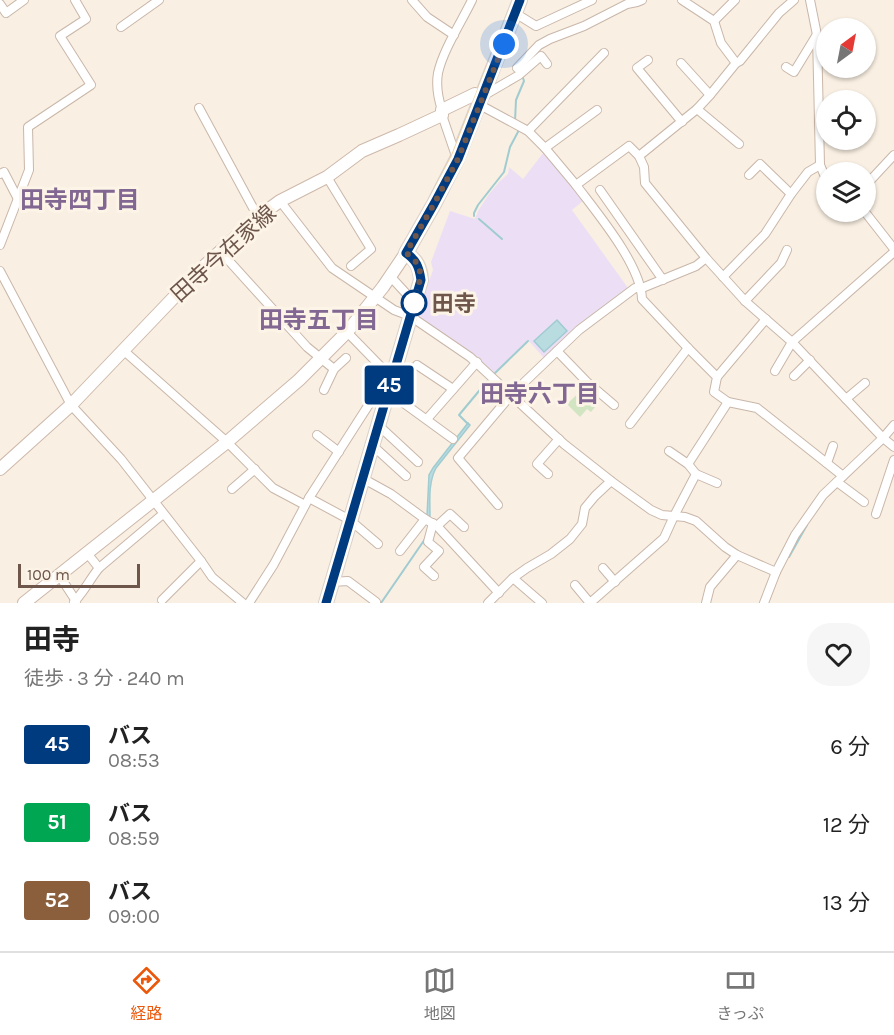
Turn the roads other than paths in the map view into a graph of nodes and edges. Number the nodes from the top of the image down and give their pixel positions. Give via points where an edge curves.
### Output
1 (24, 0) edge
2 (75, 0) edge
3 (159, 0) edge
4 (412, 0) edge
5 (472, 0) edge
6 (592, 0) edge
7 (642, 0) edge
8 (682, 0) edge
9 (735, 0) edge
10 (794, 0) edge
11 (810, 0) edge
12 (0, 4) edge
13 (518, 6) edge
14 (714, 21) junction
15 (121, 27) dead end
16 (816, 30) edge
17 (454, 35) junction
18 (816, 37) edge
19 (604, 53) dead end
20 (648, 60) dead end
21 (681, 63) dead end
22 (736, 63) junction
23 (547, 64) dead end
24 (786, 67) dead end
25 (517, 68) dead end
26 (818, 78) edge
27 (710, 95) junction
28 (482, 100) junction
29 (199, 108) dead end
30 (697, 109) junction
31 (597, 110) dead end
32 (442, 112) junction
33 (682, 122) junction
34 (528, 131) junction
35 (739, 144) dead end
36 (545, 148) junction
37 (894, 155) edge
38 (639, 156) junction
39 (458, 159) junction
40 (820, 162) edge
41 (816, 167) edge
42 (0, 174) edge
43 (876, 174) edge
44 (749, 175) dead end
45 (327, 177) junction
46 (576, 185) junction
47 (600, 190) dead end
48 (791, 194) junction
49 (18, 199) junction
50 (280, 201) junction
51 (258, 217) junction
52 (872, 222) edge
53 (0, 245) edge
54 (787, 250) dead end
55 (220, 251) junction
56 (894, 251) edge
57 (406, 253) junction
58 (706, 258) junction
59 (351, 266) dead end
60 (0, 271) edge
61 (390, 276) junction
62 (723, 277) junction
63 (663, 280) junction
64 (642, 288) junction
65 (375, 297) junction
66 (745, 301) junction
67 (414, 302) junction
68 (410, 316) junction
69 (766, 319) junction
70 (347, 332) junction
71 (792, 342) junction
72 (688, 348) junction
73 (123, 350) junction
74 (557, 351) junction
75 (346, 358) dead end
76 (321, 359) junction
77 (810, 360) junction
78 (477, 363) junction
79 (417, 365) dead end
80 (334, 369) junction
81 (392, 370) junction
82 (775, 370) dead end
83 (794, 376) dead end
84 (717, 377) junction
85 (865, 383) dead end
86 (453, 389) junction
87 (324, 390) dead end
88 (387, 391) junction
89 (511, 395) junction
90 (846, 399) junction
91 (728, 402) junction
92 (70, 405) junction
93 (614, 405) dead end
94 (427, 419) junction
95 (630, 424) dead end
96 (378, 425) junction
97 (894, 425) edge
98 (317, 435) dead end
99 (453, 439) dead end
100 (559, 439) junction
101 (227, 442) junction
102 (888, 442) edge
103 (372, 445) junction
104 (833, 446) dead end
105 (669, 451) dead end
106 (339, 452) junction
107 (894, 460) edge
108 (418, 462) dead end
109 (827, 463) junction
110 (688, 464) junction
111 (0, 469) edge
112 (255, 469) junction
113 (548, 474) dead end
114 (696, 474) junction
115 (406, 476) dead end
116 (362, 478) junction
117 (611, 481) junction
118 (840, 481) junction
119 (717, 483) dead end
120 (232, 489) dead end
121 (153, 501) junction
122 (307, 501) junction
123 (864, 501) dead end
124 (498, 505) dead end
125 (163, 513) junction
126 (876, 514) dead end
127 (674, 516) junction
128 (350, 520) junction
129 (432, 523) junction
130 (464, 527) dead end
131 (378, 543) dead end
132 (400, 551) dead end
133 (87, 553) junction
134 (737, 555) junction
135 (201, 561) junction
136 (99, 568) junction
137 (603, 568) dead end
138 (776, 572) junction
139 (59, 575) junction
140 (434, 576) dead end
141 (513, 578) junction
142 (332, 582) junction
143 (615, 582) junction
144 (575, 585) dead end
145 (499, 592) junction
146 (162, 600) dead end
147 (74, 602) edge
148 (376, 602) edge
149 (24, 603) edge
150 (243, 603) edge
151 (249, 603) edge
152 (326, 603) edge
153 (488, 603) edge
154 (542, 603) edge
155 (706, 603) edge
156 (764, 603) edge

1 - 12 street via 6,13
2 - 49 street via 86,18 60,36 92,85 28,127 29,170
3 - 15 street
4 - 17 street via 427,17
5 - 17 street
6 - 13 street via 536,26
7 - 25 street via 550,39
8 - 14 street
9 - 14 street
10 - 22 street
11 - 16 street
13 - 28 main road
14 - 22 street via 721,44
17 - 32 street via 438,74
18 - 24 street via 794,72
19 - 34 street
20 - 33 street via 637,68
21 - 27 street
22 - 27 street
23 - 28 street via 541,56
26 - 40 street
27 - 30 street
28 - 32 main road, 田寺今在家線 via 475,94
28 - 34 street
28 - 39 main road
29 - 51 street
30 - 33 street
30 - 35 street
31 - 36 street
32 - 39 street
32 - 45 main road, 田寺今在家線 via 362,151
33 - 38 street
34 - 36 street
36 - 46 street
37 - 43 street
38 - 46 street via 629,146
38 - 58 street via 645,183
39 - 57 main road
41 - 48 street
42 - 49 street via 4,172
44 - 48 street via 760,164
45 - 50 main road, 田寺今在家線
45 - 59 street via 371,249
46 - 64 street via 620,244
47 - 63 street via 643,244
48 - 62 street via 765,234
49 - 53 street
50 - 51 main road, 田寺今在家線
50 - 65 street via 332,268
51 - 55 main road, 田寺今在家線
52 - 56 street
54 - 66 street via 785,265
55 - 73 main road, 田寺今在家線
55 - 76 street
56 - 71 street
57 - 61 main road
57 - 67 main road via 415,259 420,273
58 - 62 street
58 - 63 street
60 - 92 street
61 - 65 main road
61 - 67 street
62 - 66 street
63 - 64 street
64 - 72 street via 642,299
64 - 74 street via 635,288
65 - 68 street
65 - 70 main road
66 - 69 street
67 - 68 main road
68 - 78 street
68 - 81 main road
69 - 71 street
69 - 84 street
70 - 76 main road
70 - 81 street
71 - 77 street
71 - 82 street
72 - 84 street
72 - 95 street
73 - 92 main road, 田寺今在家線
73 - 101 street
74 - 89 street
74 - 93 street
75 - 80 street
76 - 80 street
76 - 101 main road
77 - 83 street
77 - 90 street
78 - 86 street
78 - 89 street
79 - 86 street
80 - 87 street
81 - 88 main road
81 - 106 street
84 - 91 street via 714,392
85 - 90 street
86 - 94 street
88 - 94 street
88 - 96 main road
89 - 100 street
89 - 124 street via 458,458
90 - 102 street
91 - 109 street via 758,408
91 - 110 street
92 - 111 main road, 田寺今在家線
92 - 121 street via 121,459
94 - 99 street
96 - 103 main road
96 - 108 street
97 - 102 street
98 - 106 street
100 - 113 street via 537,464
100 - 117 street
101 - 112 street
101 - 121 main road
102 - 118 street
103 - 115 street
103 - 116 main road
104 - 109 street
105 - 110 street
106 - 122 street
107 - 126 street
109 - 118 street
110 - 114 street
112 - 120 street
112 - 122 street via 273,488
114 - 119 street
114 - 127 street
116 - 128 main road
116 - 129 street
117 - 127 street via 651,510
117 - 141 street via 585,508 582,524 570,539
118 - 123 street
118 - 138 street via 823,495 795,535
121 - 125 street
121 - 133 main road
122 - 128 street
122 - 151 street
125 - 135 street
125 - 136 street
127 - 134 street via 696,521
127 - 143 street via 664,538
128 - 131 street
128 - 142 main road
129 - 130 street via 450,514
129 - 132 street
129 - 140 street via 428,542 439,551 424,567
129 - 145 street
133 - 136 street
133 - 139 main road
134 - 138 street
134 - 155 street via 710,587
135 - 146 street via 176,592
135 - 150 street via 212,577
136 - 147 street
137 - 143 street
138 - 156 street
139 - 147 street
139 - 149 main road
141 - 145 street
141 - 154 street
142 - 148 street via 348,581
142 - 152 main road
143 - 144 street via 590,603
145 - 153 street

